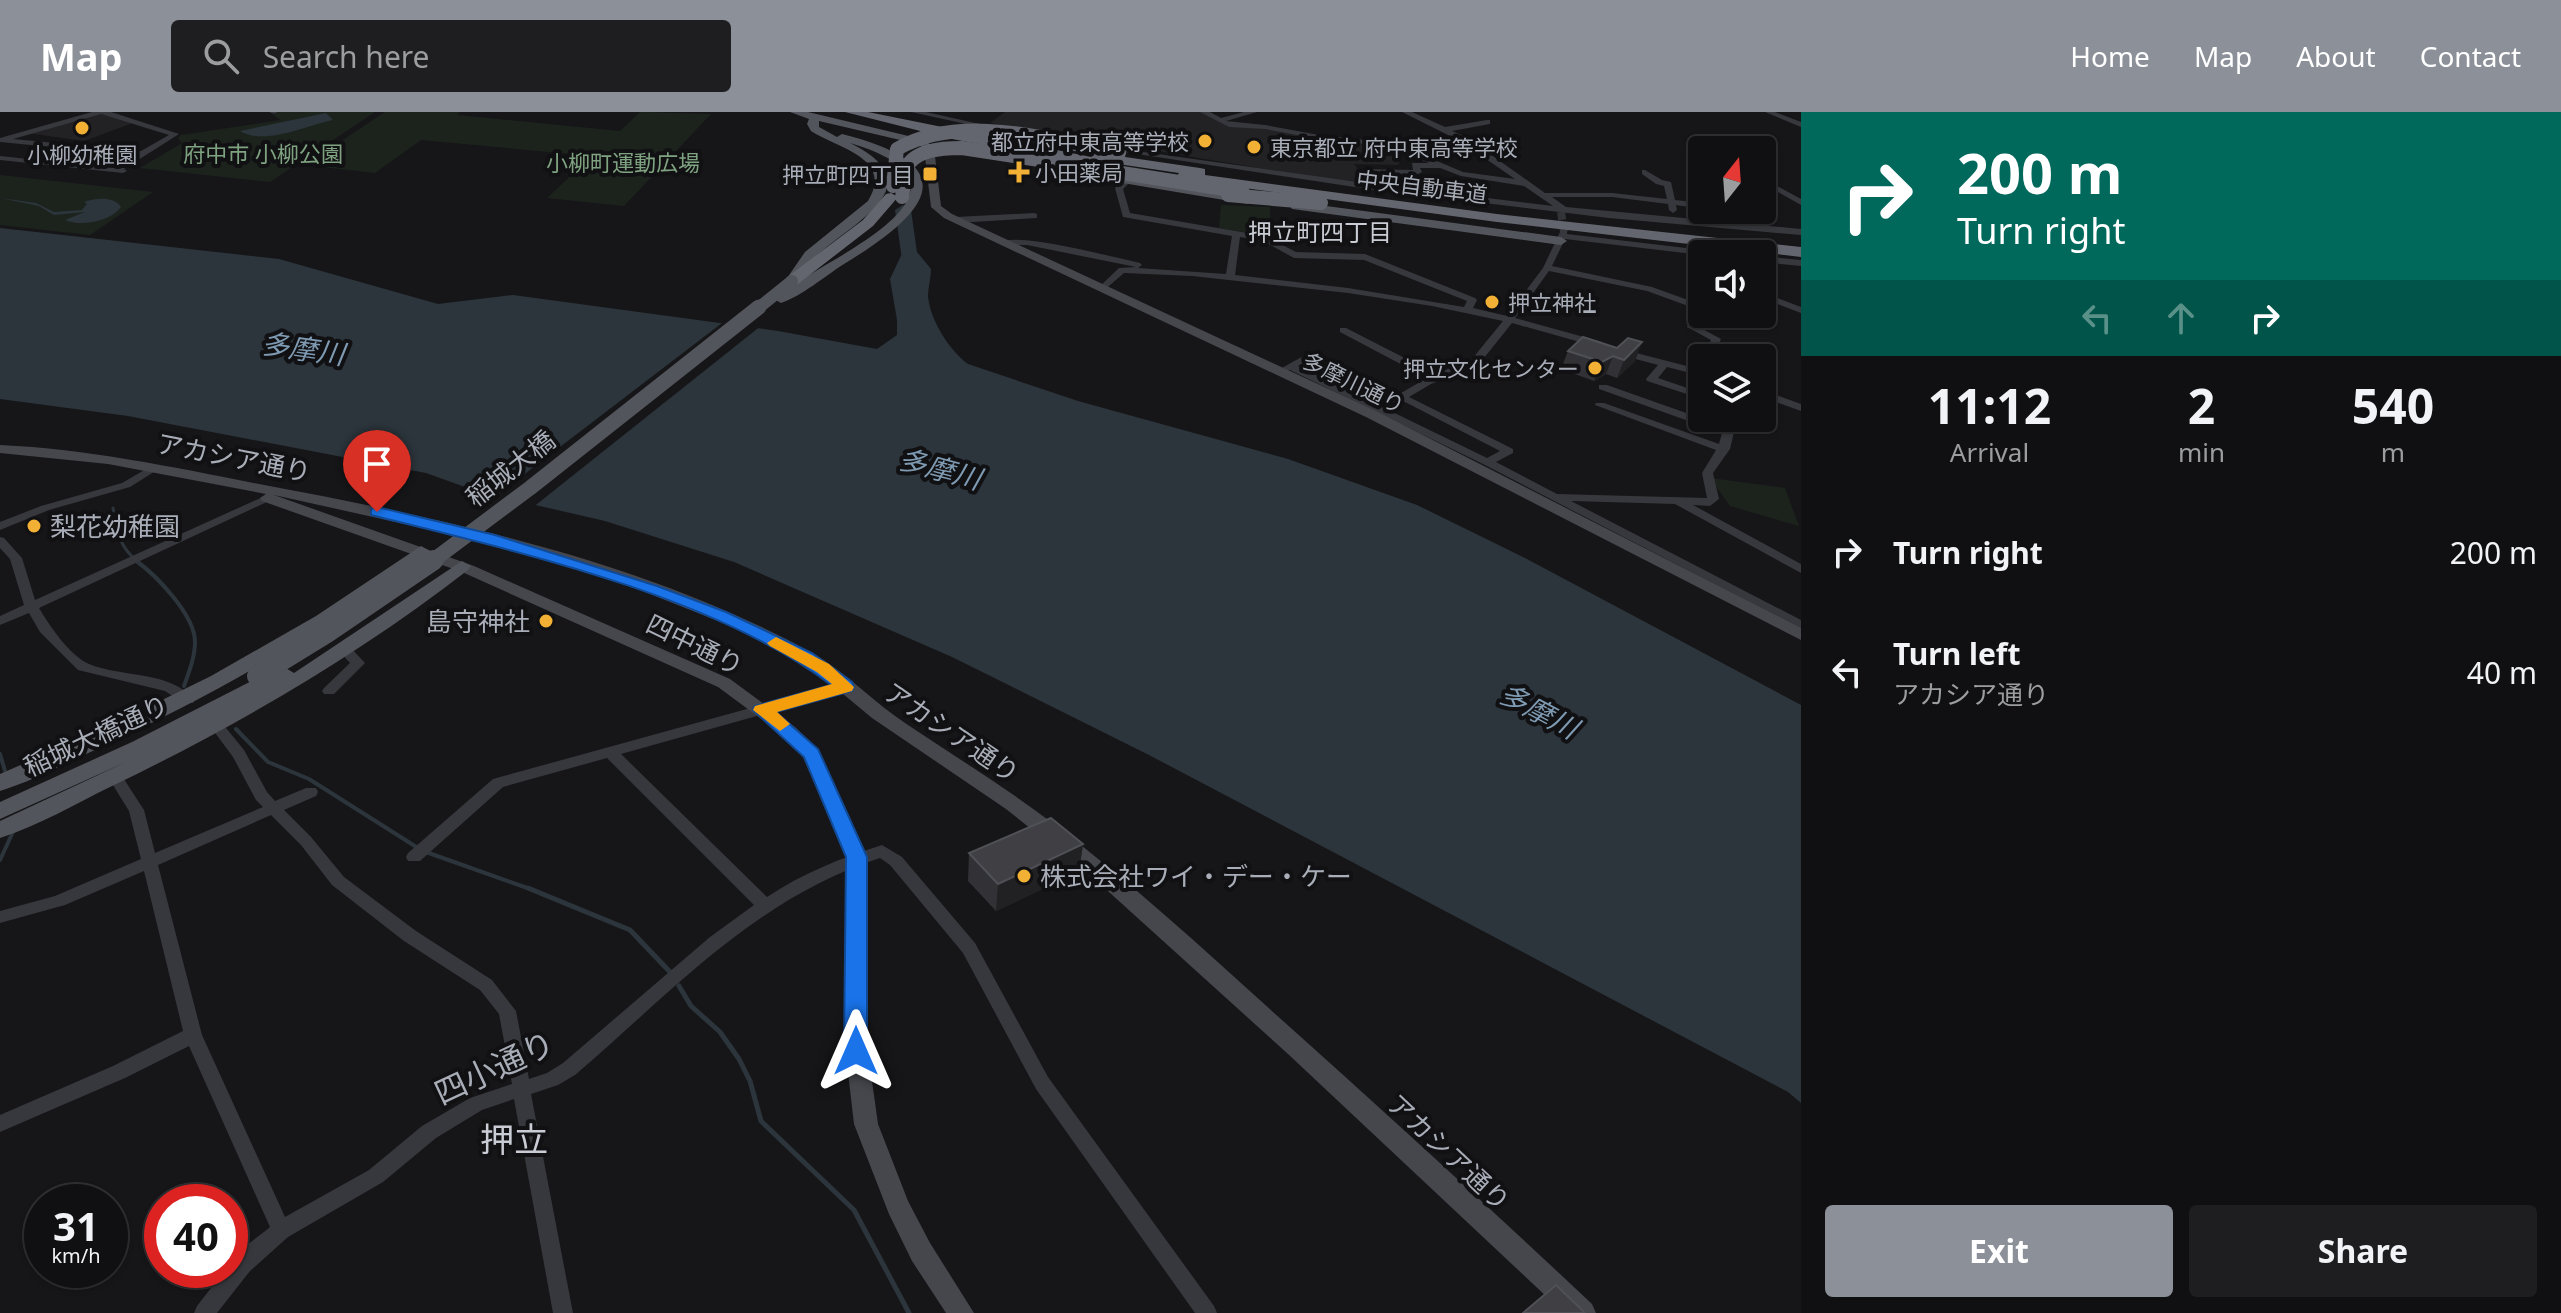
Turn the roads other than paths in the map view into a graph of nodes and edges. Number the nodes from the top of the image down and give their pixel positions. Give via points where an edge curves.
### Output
1 (102, 112) edge
2 (795, 112) edge
3 (851, 112) edge
4 (877, 112) edge
5 (915, 112) edge
6 (1204, 112) edge
7 (1253, 112) edge
8 (1406, 112) edge
9 (1769, 112) edge
10 (818, 115) edge
11 (1216, 121) junction
12 (1487, 122) dead end
13 (1801, 125) edge
14 (867, 130) junction
15 (1443, 130) junction
16 (846, 138) junction
17 (0, 140) edge
18 (929, 148) junction
19 (972, 153) junction
20 (143, 154) junction
21 (0, 158) edge
22 (1442, 166) junction
23 (116, 170) junction
24 (132, 172) dead end
25 (1645, 172) dead end
26 (1126, 182) junction
27 (1530, 184) junction
28 (1368, 187) junction
29 (1184, 188) junction
30 (1776, 188) edge
31 (1547, 195) junction
32 (1671, 201) junction
33 (1801, 202) edge
34 (1321, 203) junction
35 (1688, 204) edge
36 (1562, 211) junction
37 (1034, 216) dead end
38 (956, 220) junction
39 (1677, 222) junction
40 (1759, 224) edge
41 (1768, 227) junction
42 (1801, 232) edge
43 (1236, 236) junction
44 (1563, 236) junction
45 (1003, 242) junction
46 (1801, 245) edge
47 (1688, 251) edge
48 (1801, 252) edge
49 (845, 257) junction
50 (1776, 260) edge
51 (1801, 263) edge
52 (1547, 268) junction
53 (1157, 270) junction
54 (1230, 278) junction
55 (1191, 282) dead end
56 (796, 283) junction
57 (1103, 288) junction
58 (1776, 300) edge
59 (1688, 303) edge
60 (1468, 308) junction
61 (1801, 310) edge
62 (1509, 317) junction
63 (1694, 328) edge
64 (1343, 330) dead end
65 (1714, 344) edge
66 (1603, 346) edge
67 (1617, 350) edge
68 (1664, 364) junction
69 (1286, 368) junction
70 (1688, 369) edge
71 (1435, 378) junction
72 (1603, 387) dead end
73 (1688, 391) edge
74 (1617, 392) junction
75 (1402, 397) junction
76 (1776, 398) edge
77 (1801, 408) edge
78 (1376, 411) junction
79 (1688, 417) edge
80 (1729, 432) edge
81 (0, 449) edge
82 (1724, 449) junction
83 (1487, 462) junction
84 (153, 468) junction
85 (264, 493) junction
86 (1549, 500) junction
87 (1679, 502) junction
88 (0, 526) edge
89 (0, 541) edge
90 (421, 551) junction
91 (1798, 563) edge
92 (462, 566) junction
93 (385, 579) junction
94 (420, 600) junction
95 (31, 606) junction
96 (0, 621) edge
97 (1801, 625) edge
98 (1801, 635) edge
99 (346, 651) junction
100 (845, 687) junction
101 (329, 691) dead end
102 (207, 710) junction
103 (762, 710) junction
104 (610, 752) junction
105 (115, 777) junction
106 (0, 783) edge
107 (311, 792) dead end
108 (0, 794) edge
109 (0, 803) edge
110 (273, 810) junction
111 (0, 811) edge
112 (0, 818) edge
113 (0, 830) edge
114 (414, 857) dead end
115 (857, 857) junction
116 (151, 861) junction
117 (764, 904) junction
118 (0, 917) edge
119 (193, 1035) junction
120 (521, 1088) junction
121 (0, 1124) edge
122 (281, 1230) junction
123 (204, 1313) edge
124 (563, 1313) edge
125 (961, 1313) edge
126 (1207, 1313) edge
127 (1583, 1313) edge

1 - 17 street
1 - 20 street via 175,134
2 - 10 main road
3 - 48 highway, 中央自動車道 via 1020,149 1186,176
4 - 46 highway, 中央自動車道 via 1069,152 1271,183
5 - 28 street via 1124,152
6 - 11 street
7 - 11 street
8 - 15 street
9 - 13 street
10 - 14 main road
10 - 16 main road via 826,131
10 - 56 main road via 812,124 817,131 867,157 883,181 879,196 864,213 807,258
11 - 22 street via 1394,145
12 - 15 street
14 - 16 main road
14 - 18 main road
15 - 27 street
16 - 49 main road via 887,152 913,173 919,188 913,204
17 - 20 street
18 - 19 main road
18 - 29 main road via 986,151
18 - 38 street, 多摩川通り via 936,207
19 - 26 main road
19 - 34 highway, bridge via 1246,197
20 - 23 street
21 - 23 street
22 - 27 street via 1471,177
22 - 28 street via 1415,165 1418,172 1363,171
23 - 24 street
25 - 32 street via 1668,184
26 - 29 main road
26 - 43 street via 1119,188 1126,215
27 - 31 street
28 - 36 street
29 - 44 main road
30 - 33 street
31 - 32 street
31 - 36 street
32 - 35 street
32 - 39 street
34 - 48 highway
34 - 49 highway, bridge via 996,151 949,149 911,161 896,206
36 - 39 street
37 - 38 street
38 - 45 street, 多摩川通り
39 - 41 street
40 - 41 street
41 - 42 street
43 - 54 street
43 - 60 street via 1265,239 1294,255 1365,257 1460,294 1472,300
44 - 47 street
44 - 52 street
45 - 53 street
45 - 57 street, 多摩川通り
46 - 56 highway, bridge via 1397,197 980,130 945,130 912,138 897,149 885,206
49 - 56 main road
50 - 51 street
52 - 59 street via 1649,289
52 - 62 street
53 - 54 street
53 - 55 street
53 - 57 street via 1120,271
54 - 60 street
56 - 102 main road, 稲城大橋, bridge via 416,574
56 - 102 main road, 稲城大橋 via 425,579 284,673
57 - 69 street, 多摩川通り
58 - 61 street
60 - 62 street
62 - 66 street
62 - 71 street via 1476,361
63 - 65 street via 1716,339
64 - 71 street
67 - 68 street
68 - 70 street
68 - 73 street via 1651,379
69 - 75 street via 1307,357
69 - 78 street, 多摩川通り
71 - 75 street
72 - 74 street
74 - 79 street
74 - 82 street via 1602,406
75 - 78 street
75 - 83 street via 1509,451
76 - 77 street
78 - 83 street
78 - 86 street, 多摩川通り
80 - 82 street
81 - 84 street, アカシア通り
82 - 87 street via 1708,469 1713,499
83 - 86 street
84 - 85 street, アカシア通り
84 - 88 street via 126,485
85 - 90 street, 四中通り
85 - 95 street
85 - 100 street, アカシア通り via 427,522 608,575 749,630 806,657
86 - 87 street
86 - 97 street
86 - 98 street, 多摩川通り
87 - 91 street
89 - 95 street via 16,558
90 - 92 street, 四中通り
90 - 93 main road
92 - 94 main road
92 - 103 street, 四中通り via 724,683
93 - 94 street via 420,589
93 - 102 main road
94 - 99 main road
95 - 96 street
95 - 102 street via 45,629 83,667 169,687
99 - 101 street via 358,663
99 - 102 main road
100 - 103 street
100 - 127 street, アカシア通り via 1016,806 1103,876
102 - 105 main road
102 - 106 main road
102 - 108 main road
102 - 109 main road, 稲城大橋通り
102 - 110 street
102 - 111 main road, 稲城大橋通り
102 - 112 main road via 145,753
103 - 104 street
103 - 115 street, 四中通り via 811,754
104 - 114 street via 498,783
104 - 117 street
105 - 113 main road
105 - 116 street via 136,810
107 - 110 street
110 - 116 street
110 - 120 street via 338,881 486,985 507,1011
115 - 117 street, 四小通り via 809,876
115 - 125 street, 四中通り via 855,1038 866,1124 921,1252
115 - 126 street via 882,851 896,861 954,928 1042,1083
116 - 118 street via 59,901
116 - 119 street
117 - 120 street, 四小通り via 569,1069
119 - 121 street
119 - 122 street
120 - 122 street, 四小通り via 476,1104 429,1132 376,1176
120 - 124 street
122 - 123 street, 四小通り via 243,1264

